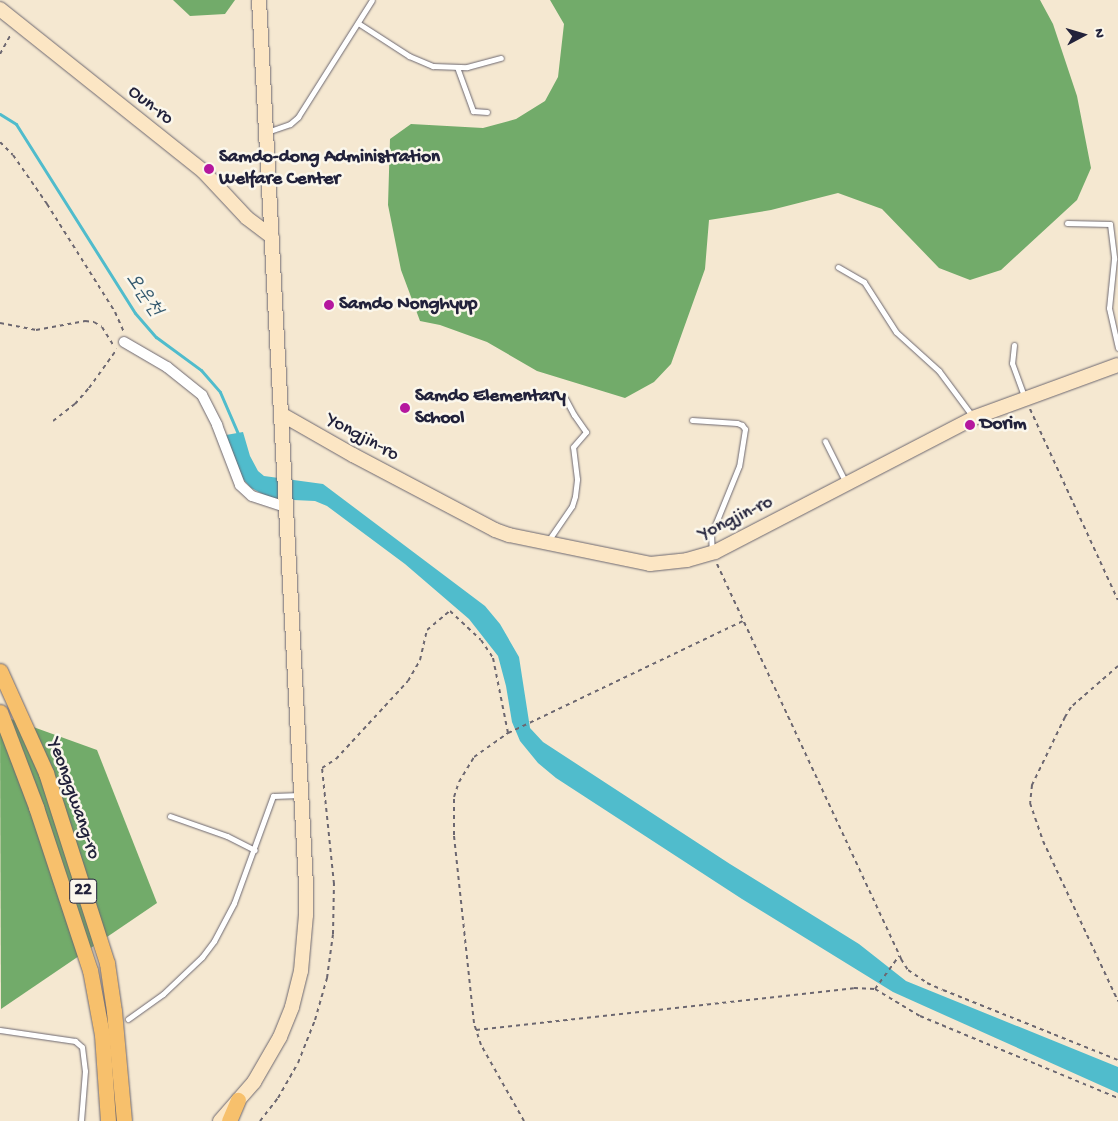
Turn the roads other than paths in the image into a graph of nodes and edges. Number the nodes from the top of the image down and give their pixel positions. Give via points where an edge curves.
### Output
1 (259, 0) edge
2 (372, 0) edge
3 (0, 9) edge
4 (358, 23) junction
5 (501, 58) dead end
6 (457, 67) junction
7 (487, 112) dead end
8 (266, 132) junction
9 (1067, 223) dead end
10 (272, 237) junction
11 (838, 267) dead end
12 (124, 342) road end
13 (1014, 345) dead end
14 (1118, 348) edge
15 (1118, 365) edge
16 (566, 398) dead end
17 (1026, 399) junction
18 (281, 414) junction
19 (973, 418) junction
20 (692, 420) dead end
21 (825, 441) dead end
22 (847, 484) junction
23 (286, 506) junction
24 (546, 543) junction
25 (712, 553) junction
26 (0, 671) edge
27 (0, 712) edge
28 (300, 795) junction
29 (170, 816) dead end
30 (255, 850) junction
31 (128, 1019) dead end
32 (0, 1030) edge
33 (238, 1100) junction
34 (81, 1121) edge
35 (108, 1121) edge
36 (124, 1121) edge
37 (220, 1121) edge
38 (229, 1121) edge

1 - 8 main road
2 - 4 lane
3 - 10 main road, Oun-ro via 203,172 248,218
4 - 6 lane via 422,62 443,68
4 - 8 lane via 298,117 290,124
5 - 6 lane
6 - 7 lane via 473,111
8 - 10 main road
9 - 14 lane via 1110,224 1114,258 1109,308
10 - 18 main road
11 - 19 lane via 864,282 896,332 939,371
12 - 23 street via 167,367 202,395 240,484 252,496
13 - 17 lane via 1012,363
15 - 17 main road, Yongjin-ro
16 - 24 lane via 586,432 573,447 577,479 574,501
17 - 19 main road, Yongjin-ro
18 - 23 main road
18 - 24 main road, Yongjin-ro via 470,518 509,535
19 - 22 main road, Yongjin-ro
20 - 25 lane via 737,423 744,429 739,466 711,535
21 - 22 lane
22 - 25 main road, Yongjin-ro
23 - 28 main road
24 - 25 main road, Yongjin-ro via 650,564 688,560
26 - 36 main road, Yeonggwang-ro / 22 via 46,773 107,963
27 - 35 main road, Yeonggwang-ro / 22 via 36,807 90,970 102,1035
28 - 30 lane via 273,796
28 - 33 main road via 306,885 301,970 280,1037 254,1082
29 - 30 lane via 227,836
30 - 31 lane via 234,903 202,957 163,994
32 - 34 lane via 75,1041 82,1047
33 - 37 main road
33 - 38 main road

